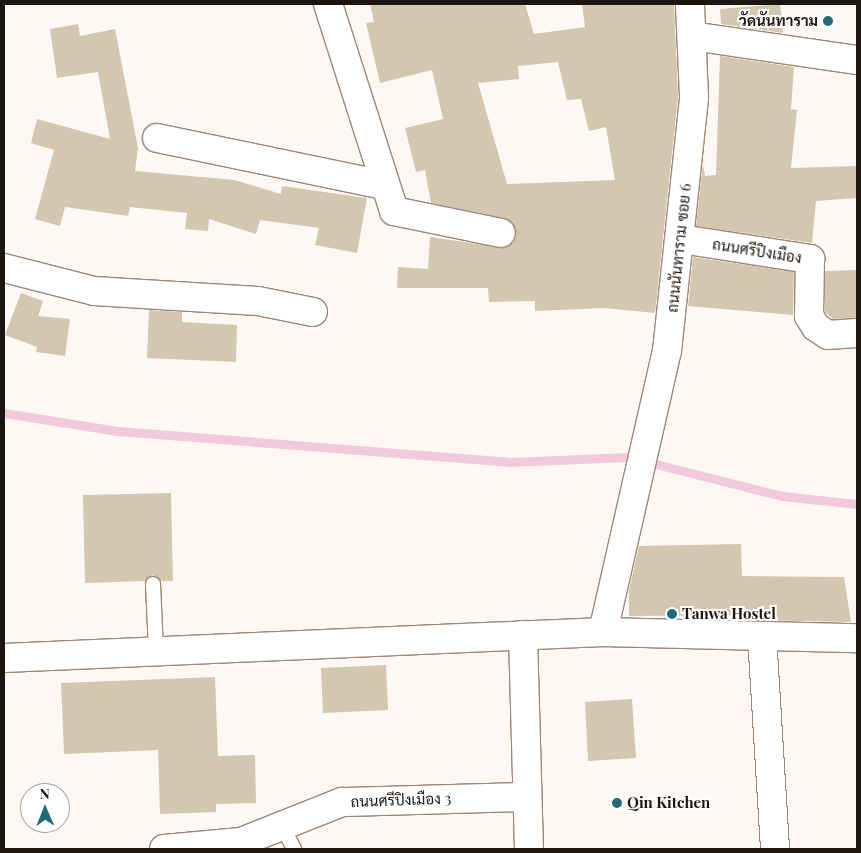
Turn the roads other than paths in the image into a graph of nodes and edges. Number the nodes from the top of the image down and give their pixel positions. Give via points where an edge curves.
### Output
1 (328, 4) edge
2 (690, 4) edge
3 (692, 36) junction
4 (857, 60) edge
5 (158, 138) dead end
6 (383, 185) junction
7 (500, 234) dead end
8 (681, 239) junction
9 (4, 268) edge
10 (313, 312) dead end
11 (857, 333) edge
12 (154, 584) dead end
13 (603, 632) junction
14 (523, 634) junction
15 (762, 636) junction
16 (857, 638) edge
17 (156, 651) junction
18 (4, 658) edge
19 (526, 796) junction
20 (288, 838) edge
21 (164, 849) edge
22 (529, 849) edge
23 (775, 849) edge

1 - 6 street
2 - 3 street, ถนนนันทาราม ซอย 6
3 - 4 street
3 - 8 street, ถนนนันทาราม ซอย 6 via 694,97
5 - 6 street
6 - 7 street via 394,211
8 - 11 street, ถนนศรีปิงเมือง via 810,259 809,316 816,327 828,335
8 - 13 street, ถนนนันทาราม ซอย 6 via 654,420
9 - 10 street via 94,291 258,301
12 - 17 lane
13 - 14 street
13 - 15 street
14 - 17 street
14 - 19 street
15 - 16 street
15 - 23 street
17 - 18 street
19 - 20 street, ถนนศรีปิงเมือง 3 via 342,802
19 - 22 street
20 - 21 street, ถนนศรีปิงเมือง 3

